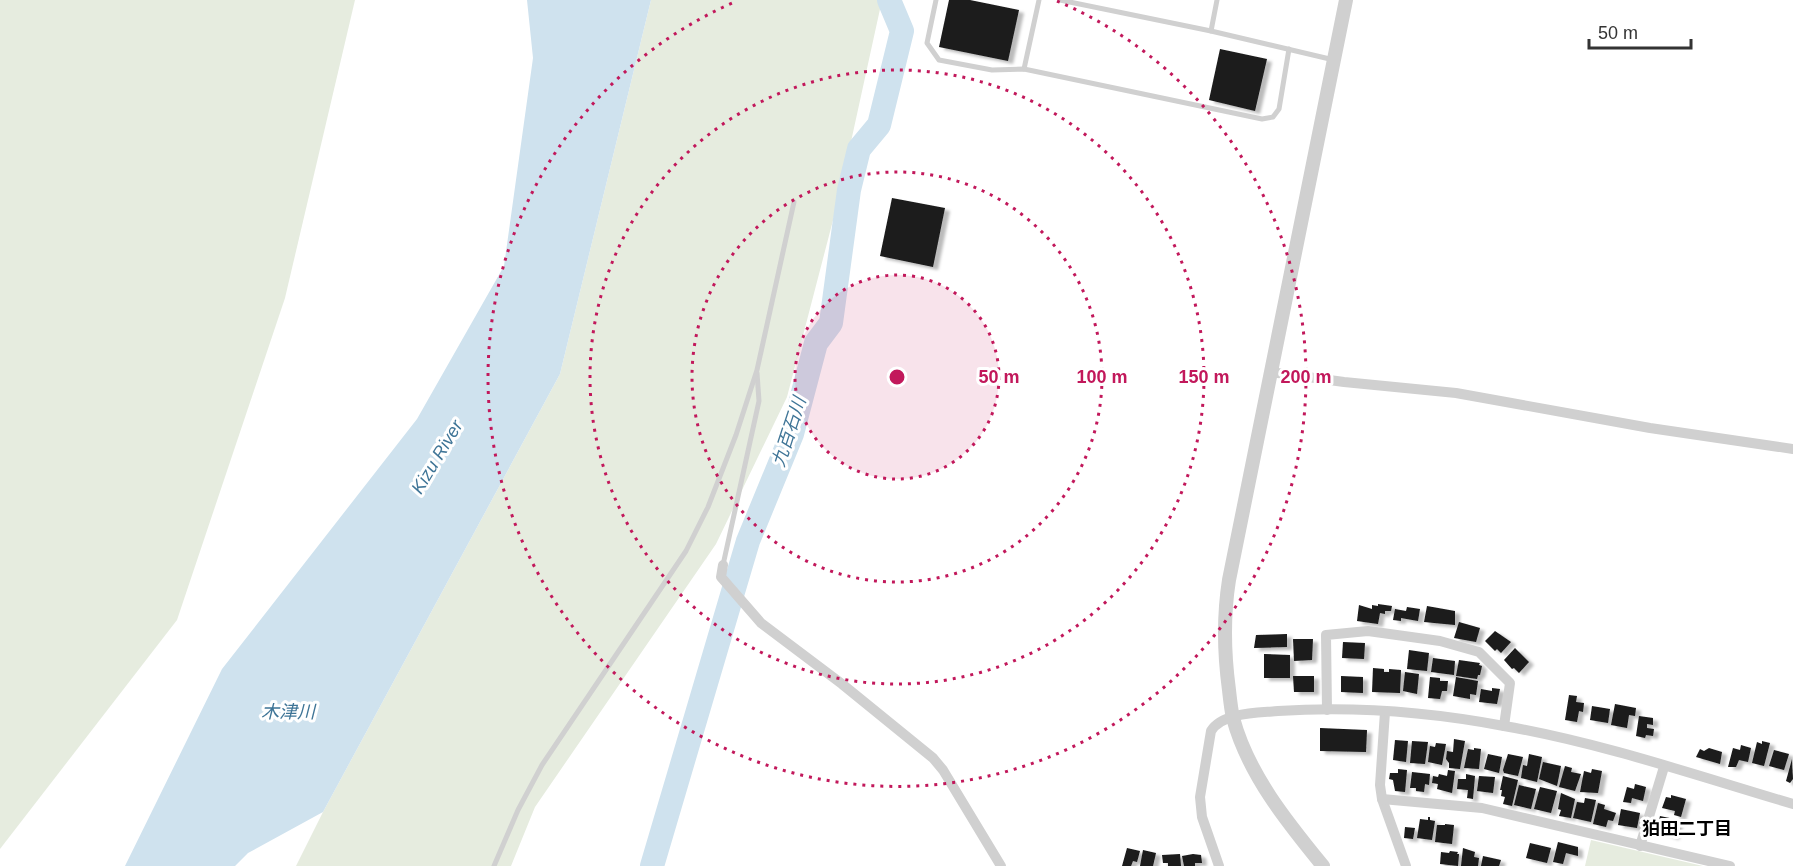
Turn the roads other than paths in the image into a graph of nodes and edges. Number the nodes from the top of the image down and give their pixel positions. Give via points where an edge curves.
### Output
1 (936, 0) edge
2 (1039, 0) edge
3 (1060, 0) edge
4 (1217, 0) edge
5 (1346, 0) edge
6 (1210, 31) junction
7 (1289, 49) junction
8 (1334, 60) junction
9 (1024, 69) junction
10 (794, 202) dead end
11 (757, 370) junction
12 (1270, 372) junction
13 (1793, 449) edge
14 (723, 565) joint
15 (1327, 710) junction
16 (1385, 712) junction
17 (1233, 717) junction
18 (1504, 726) junction
19 (1664, 766) junction
20 (1382, 800) junction
21 (1793, 804) edge
22 (1640, 846) junction
23 (494, 866) edge
24 (1000, 866) edge
25 (1219, 866) edge
26 (1323, 866) edge
27 (1406, 866) edge
28 (1730, 866) edge

1 - 9 lane via 927,43 939,60 992,70
2 - 9 lane
3 - 6 lane
4 - 6 lane
5 - 8 street
6 - 7 lane
7 - 8 lane
7 - 9 lane via 1279,109 1274,117 1262,119
8 - 12 street
10 - 11 lane
11 - 14 lane via 759,401
11 - 23 lane via 708,507 686,551 542,765
12 - 13 street via 1456,393
12 - 17 street via 1225,603 1224,647
14 - 24 street via 721,577 761,623 933,758
15 - 16 street
15 - 17 street
15 - 18 street via 1326,635 1368,631 1440,641 1479,652 1510,682
16 - 18 street
16 - 20 street
17 - 25 street via 1216,724 1211,731 1201,786 1202,817
17 - 26 street via 1255,771
18 - 19 street
19 - 21 street
19 - 22 street
20 - 22 street via 1482,808
20 - 27 street
22 - 28 street

